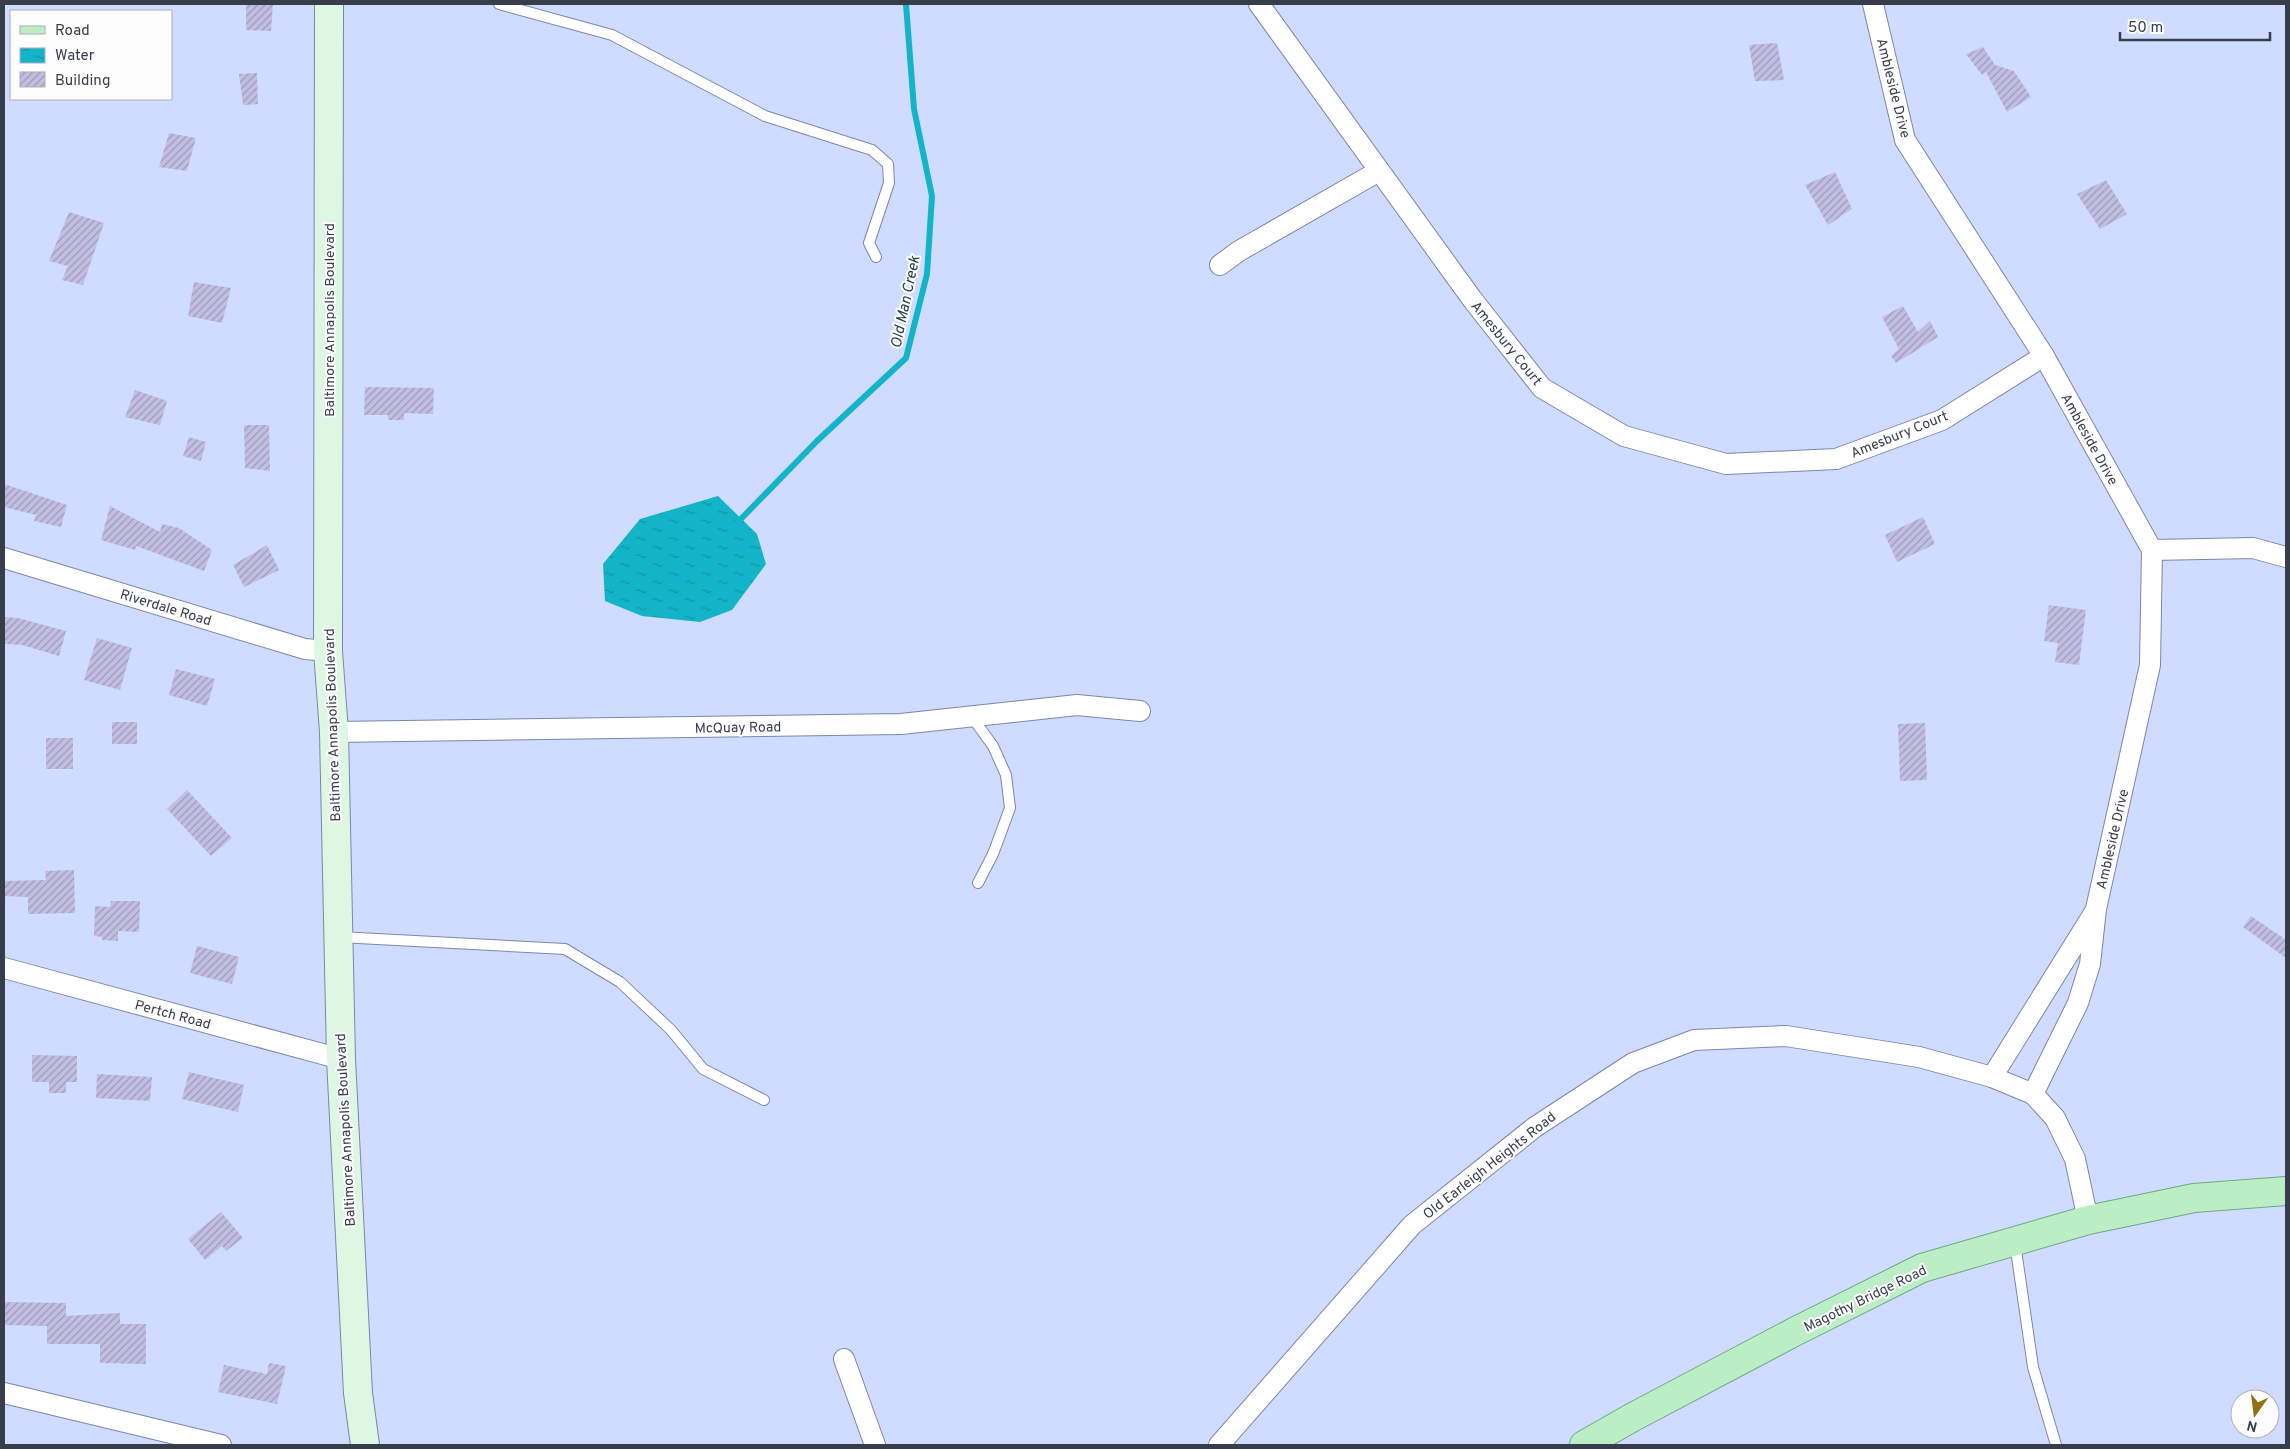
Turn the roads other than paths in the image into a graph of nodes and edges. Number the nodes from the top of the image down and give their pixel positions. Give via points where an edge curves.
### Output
1 (329, 4) edge
2 (499, 4) edge
3 (1259, 4) edge
4 (1873, 4) edge
5 (1379, 170) junction
6 (876, 257) dead end
7 (1220, 265) dead end
8 (2044, 356) junction
9 (2152, 550) junction
10 (2286, 557) edge
11 (4, 558) edge
12 (328, 651) junction
13 (1140, 711) dead end
14 (972, 717) junction
15 (334, 732) junction
16 (978, 883) dead end
17 (2096, 909) junction
18 (338, 937) junction
19 (4, 968) edge
20 (341, 1059) junction
21 (1992, 1077) junction
22 (2033, 1094) junction
23 (764, 1100) dead end
24 (2286, 1191) edge
25 (2088, 1220) junction
26 (2015, 1242) junction
27 (844, 1359) dead end
28 (4, 1393) edge
29 (221, 1445) edge
30 (365, 1445) edge
31 (875, 1445) edge
32 (1219, 1445) edge
33 (1584, 1445) edge
34 (2056, 1445) edge

1 - 12 main road, Baltimore Annapolis Boulevard
2 - 6 lane via 612,35 765,116 872,150 888,164 889,182 869,243
3 - 5 street, Amesbury Court
4 - 8 street, Ambleside Drive via 1905,140
5 - 7 street
5 - 8 street, Amesbury Court via 1472,299 1542,388 1624,436 1726,464 1836,459 1942,420
8 - 9 street, Ambleside Drive
9 - 10 street via 2253,548
9 - 17 street, Ambleside Drive via 2150,665
11 - 12 street, Riverdale Road via 305,649
12 - 15 main road, Baltimore Annapolis Boulevard
13 - 14 street, McQuay Road via 1077,705
14 - 15 street, McQuay Road via 901,724
14 - 16 lane via 992,746 1006,775 1010,808
15 - 18 main road, Baltimore Annapolis Boulevard
17 - 21 street, Ambleside Drive
17 - 22 street, Ambleside Drive via 2090,964 2078,1002
18 - 20 main road, Baltimore Annapolis Boulevard
18 - 23 lane via 566,949 620,982 671,1030 703,1069
19 - 20 street, Pertch Road
20 - 30 main road, Baltimore Annapolis Boulevard via 358,1393
21 - 22 street, Old Earleigh Heights Road
21 - 32 street, Old Earleigh Heights Road via 1919,1057 1786,1036 1694,1040 1633,1063 1534,1127 1412,1225
22 - 25 street, Old Earleigh Heights Road via 2055,1118 2075,1159
24 - 25 main road, Magothy Bridge Road via 2194,1198
25 - 26 main road, Magothy Bridge Road
26 - 33 main road, Magothy Bridge Road via 1922,1268 1788,1335
26 - 34 lane via 2033,1368
27 - 31 street
28 - 29 street

